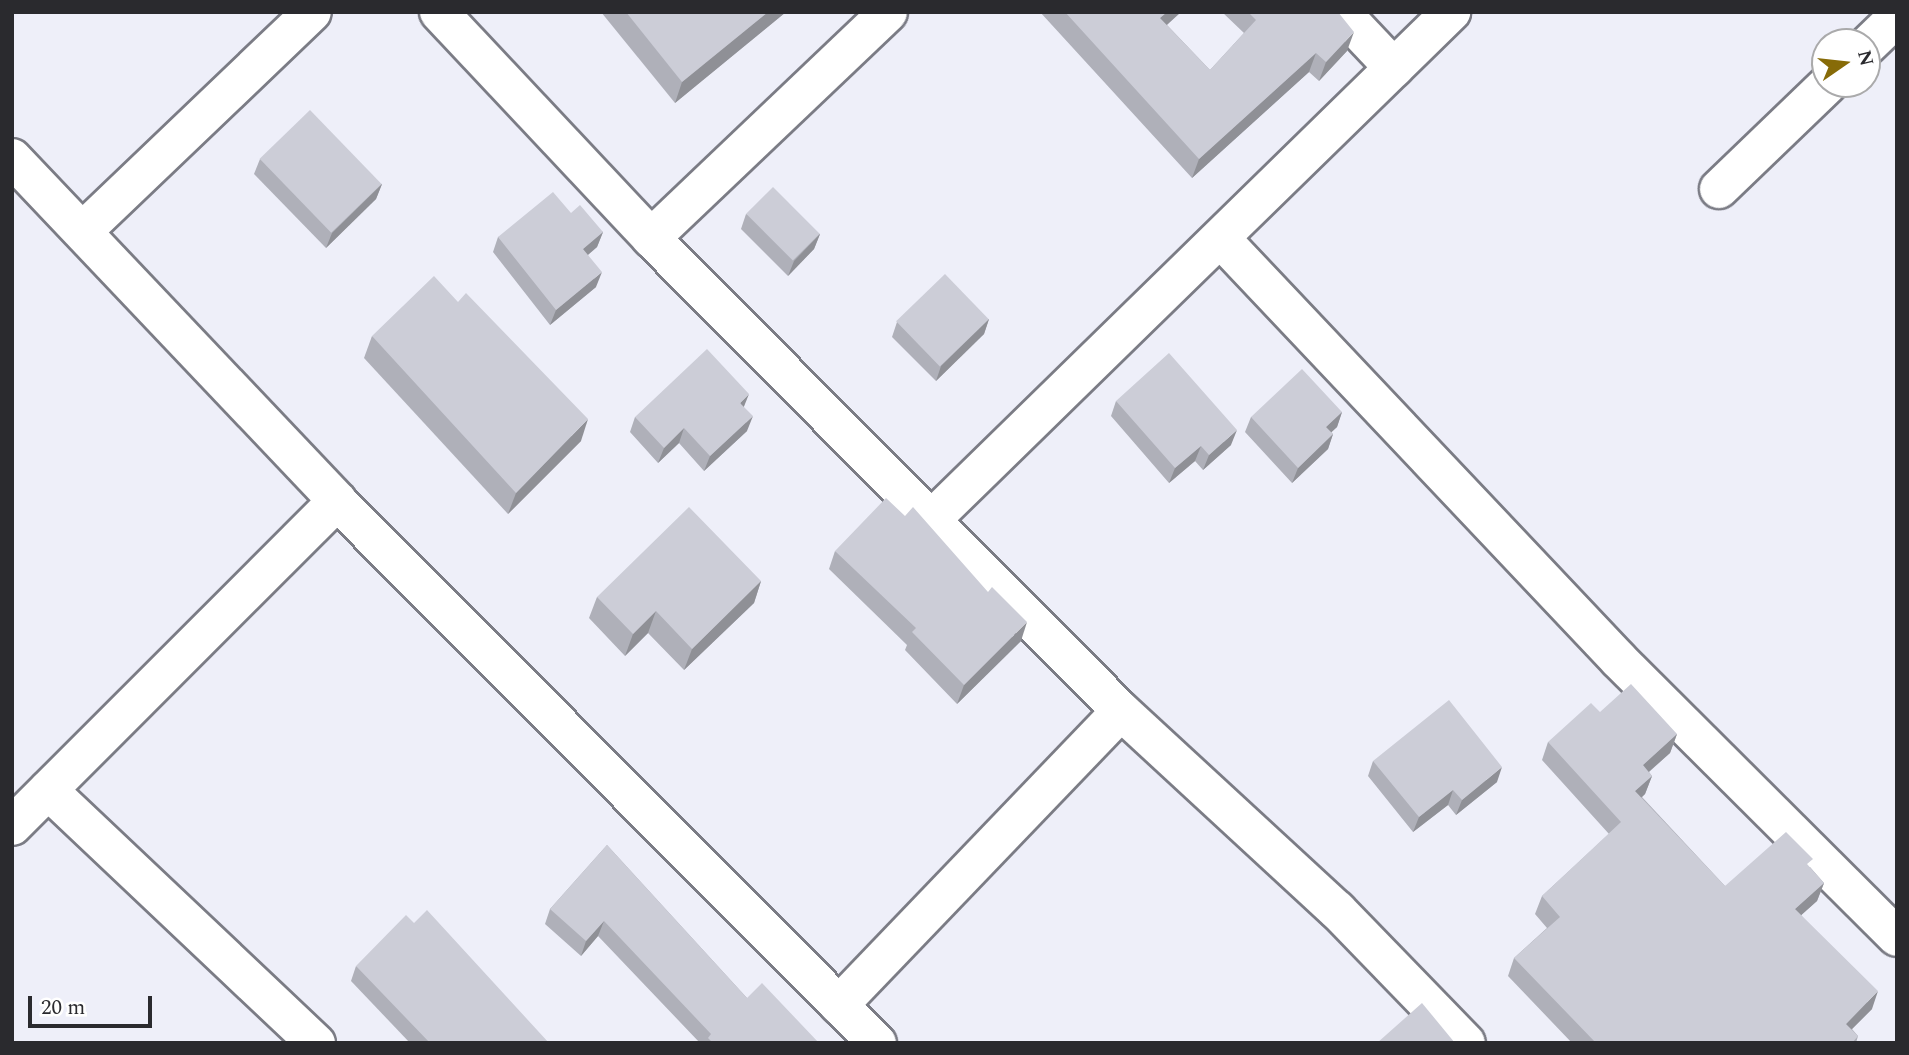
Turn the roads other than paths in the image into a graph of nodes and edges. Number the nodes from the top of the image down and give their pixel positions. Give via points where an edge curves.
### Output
1 (312, 12) edge
2 (439, 12) edge
3 (888, 12) edge
4 (1341, 12) edge
5 (1451, 12) edge
6 (1897, 17) edge
7 (1881, 32) edge
8 (1394, 68) junction
9 (1813, 98) edge
10 (12, 158) edge
11 (1719, 189) dead end
12 (84, 230) junction
13 (651, 238) junction
14 (1222, 240) junction
15 (337, 501) junction
16 (932, 519) junction
17 (1121, 711) junction
18 (48, 790) junction
19 (12, 826) edge
20 (1897, 937) edge
21 (839, 1005) junction
22 (316, 1043) edge
23 (877, 1043) edge
24 (1466, 1043) edge

1 - 12 street
2 - 13 street
3 - 13 street
4 - 8 street
5 - 8 street
6 - 7 street
8 - 14 street
9 - 11 street
10 - 12 street
12 - 15 street
13 - 16 street
14 - 16 street
14 - 20 street via 1619,660
15 - 18 street
15 - 21 street
16 - 17 street
17 - 21 street
17 - 24 street via 1337,910
18 - 19 street
18 - 22 street
21 - 23 street

